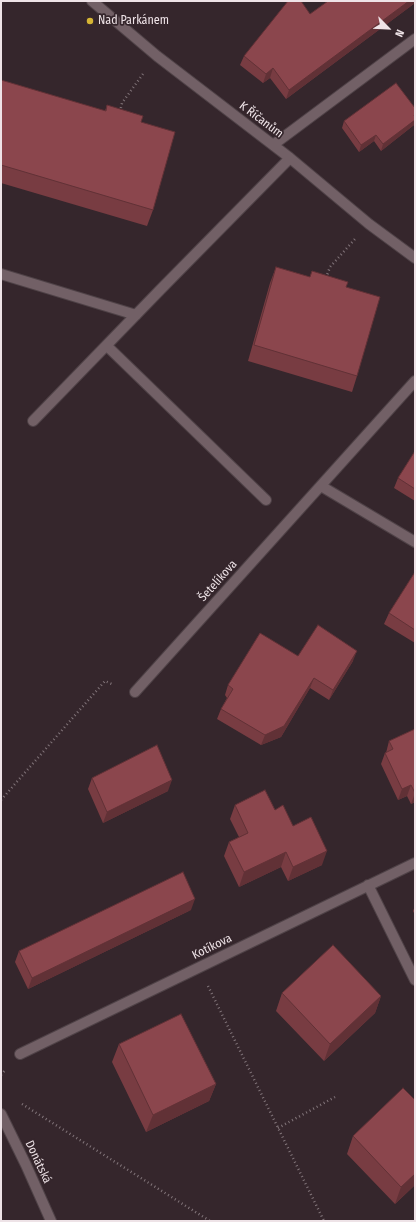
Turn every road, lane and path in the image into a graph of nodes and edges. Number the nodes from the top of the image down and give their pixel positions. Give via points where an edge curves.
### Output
1 (92, 1) edge
2 (415, 39) edge
3 (157, 56) junction
4 (118, 118) edge
5 (273, 145) junction
6 (290, 158) junction
7 (369, 224) junction
8 (415, 258) edge
9 (1, 274) edge
10 (326, 280) edge
11 (136, 315) junction
12 (107, 346) junction
13 (415, 381) edge
14 (33, 421) dead end
15 (321, 486) junction
16 (266, 500) dead end
17 (415, 542) edge
18 (135, 692) joint
19 (1, 800) edge
20 (415, 863) edge
21 (368, 885) junction
22 (199, 968) junction
23 (415, 980) edge
24 (20, 1054) dead end
25 (335, 1097) dead end
26 (21, 1104) dead end
27 (1, 1114) edge
28 (278, 1128) junction
29 (51, 1221) edge
30 (210, 1221) edge
31 (324, 1221) edge

1 - 3 street, K Říčanům
2 - 5 street
3 - 4 path via 122,103
3 - 5 street, K Říčanům
5 - 6 street, K Říčanům
6 - 7 street, K Říčanům
6 - 11 street
7 - 8 street, K Říčanům
7 - 10 path via 330,267
9 - 11 street
11 - 12 street
12 - 14 street
12 - 16 street
13 - 15 street, Šetelíkova
15 - 17 street
15 - 18 street, Šetelíkova
18 - 19 path via 105,682
20 - 21 street, Kotíkova
21 - 22 street, Kotíkova
21 - 23 street
22 - 24 street, Kotíkova
22 - 28 path
25 - 28 path
26 - 30 path
27 - 29 street, Donátská
28 - 31 path

